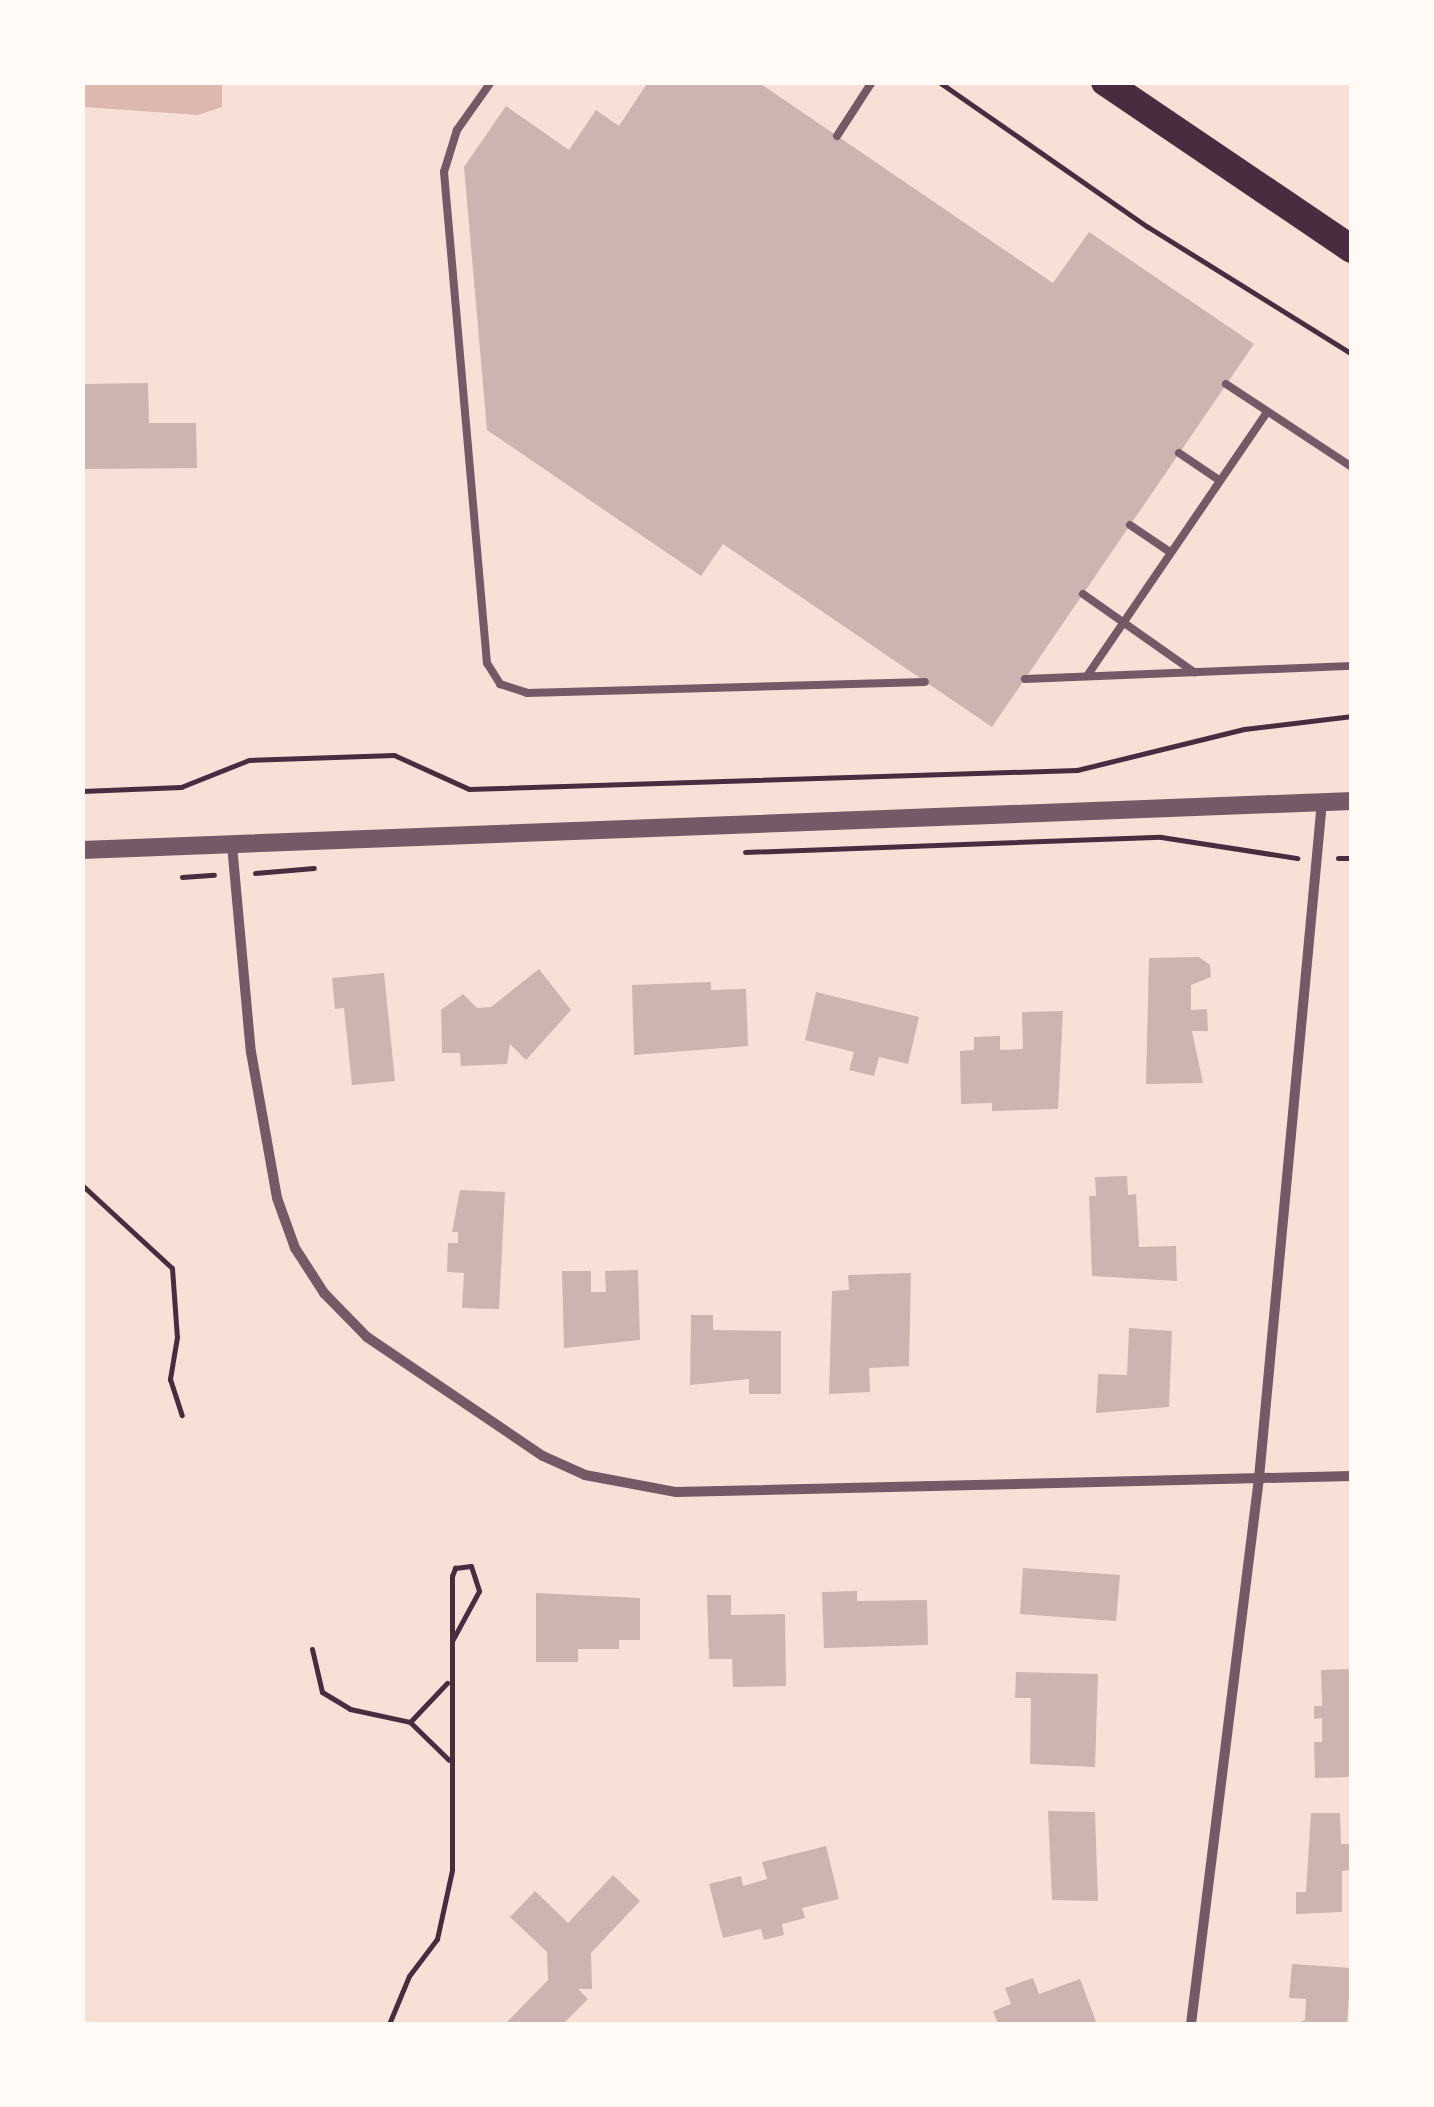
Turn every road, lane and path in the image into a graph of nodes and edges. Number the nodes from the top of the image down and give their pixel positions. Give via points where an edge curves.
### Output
1 (490, 82) edge
2 (872, 82) edge
3 (939, 82) edge
4 (1105, 82) edge
5 (837, 136) dead end
6 (1352, 249) edge
7 (1352, 354) edge
8 (1226, 384) dead end
9 (1267, 412) junction
10 (1179, 453) dead end
11 (1352, 467) edge
12 (1219, 480) junction
13 (1130, 525) dead end
14 (1170, 552) junction
15 (1083, 594) dead end
16 (1122, 622) junction
17 (1352, 666) edge
18 (1194, 672) junction
19 (1087, 676) junction
20 (1025, 679) dead end
21 (925, 682) dead end
22 (1352, 716) edge
23 (82, 790) edge
24 (1352, 801) edge
25 (1322, 802) junction
26 (232, 844) junction
27 (82, 850) edge
28 (733, 852) dead end
29 (1297, 858) dead end
30 (1343, 858) dead end
31 (1352, 858) edge
32 (332, 867) dead end
33 (259, 873) dead end
34 (205, 875) dead end
35 (182, 877) dead end
36 (82, 1185) edge
37 (182, 1415) dead end
38 (1352, 1476) edge
39 (1259, 1478) junction
40 (453, 1639) junction
41 (312, 1650) dead end
42 (449, 1680) junction
43 (410, 1722) junction
44 (449, 1760) junction
45 (389, 2024) edge
46 (1191, 2024) edge

1 - 21 lane via 456,130 444,172 487,663 500,684 527,693
2 - 5 lane
3 - 7 path via 1148,226
4 - 6 highway
8 - 9 lane
9 - 11 lane
9 - 12 lane
10 - 12 lane
12 - 14 lane
13 - 14 lane
14 - 16 lane
15 - 16 lane
16 - 18 lane
16 - 19 lane
17 - 18 lane
18 - 19 lane
19 - 20 lane
22 - 23 path via 1244,728 1077,770 469,789 394,755 248,760 180,787
24 - 25 street
25 - 26 street
25 - 39 street
26 - 27 street
26 - 39 street via 256,1088 295,1248 324,1292 367,1337 506,1436 585,1475 676,1492
28 - 29 path via 1161,837
30 - 31 path
32 - 33 path
34 - 35 path
36 - 37 path via 172,1268 178,1337 170,1380
38 - 39 street
39 - 46 street
40 - 40 path via 452,1576 455,1568 471,1566 479,1591
40 - 42 path
41 - 43 path via 315,1676 333,1703
42 - 43 path
42 - 44 path
43 - 44 path
44 - 45 path via 452,1870 443,1920

